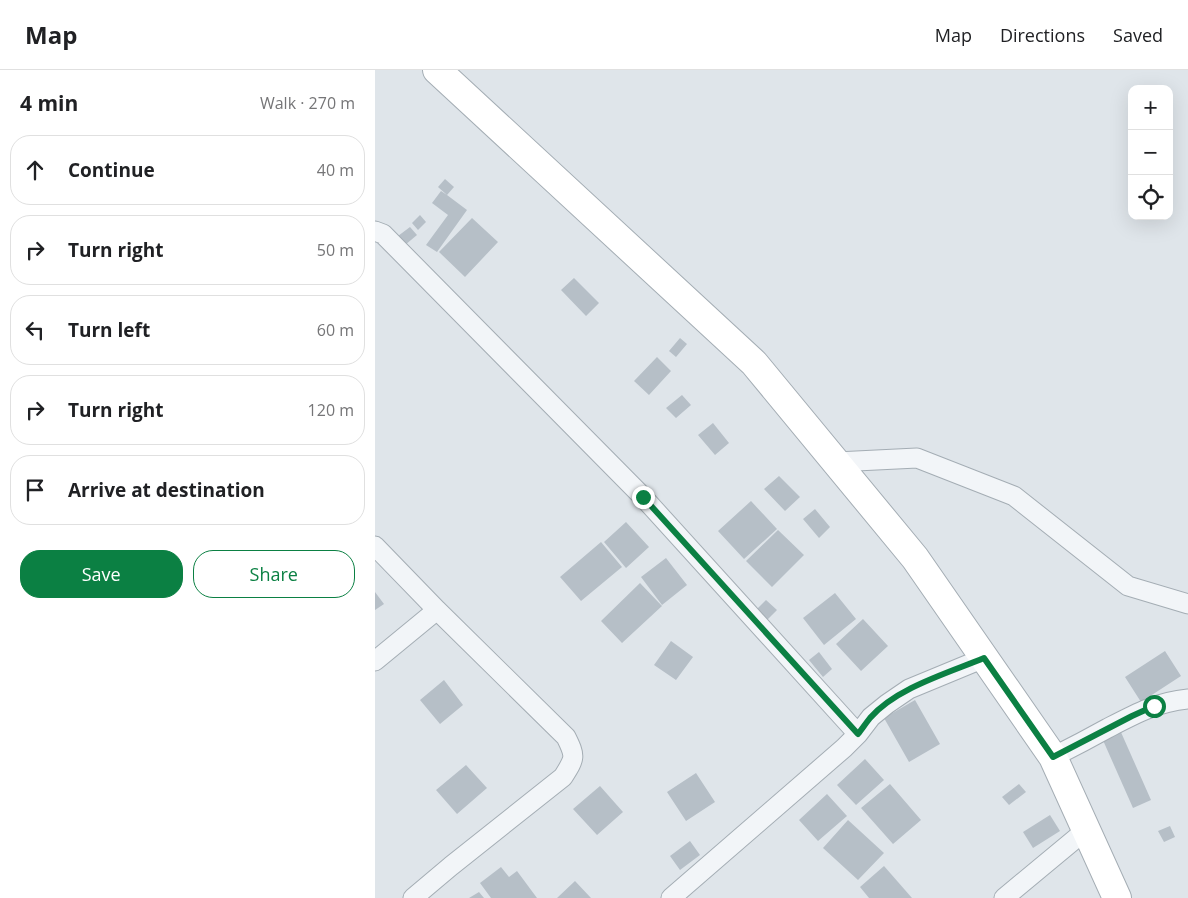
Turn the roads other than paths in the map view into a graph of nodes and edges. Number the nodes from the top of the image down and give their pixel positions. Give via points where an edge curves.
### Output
1 (437, 70) edge
2 (375, 231) edge
3 (836, 462) junction
4 (375, 546) edge
5 (1188, 604) edge
6 (437, 610) junction
7 (984, 658) junction
8 (375, 661) edge
9 (1188, 698) edge
10 (858, 734) junction
11 (1053, 757) junction
12 (1086, 830) junction
13 (413, 898) edge
14 (671, 898) edge
15 (1004, 898) edge
16 (1117, 898) edge

1 - 3 main road via 754,363
2 - 10 street via 383,234 643,497
3 - 5 street via 917,458 1014,496 1128,586
3 - 7 main road via 915,558
4 - 6 street
6 - 8 street
6 - 13 street via 566,737 573,750 573,762 563,777
7 - 10 street via 909,689 871,717
7 - 11 main road
9 - 11 street via 1154,706
10 - 14 street
11 - 12 main road
12 - 15 street
12 - 16 main road

